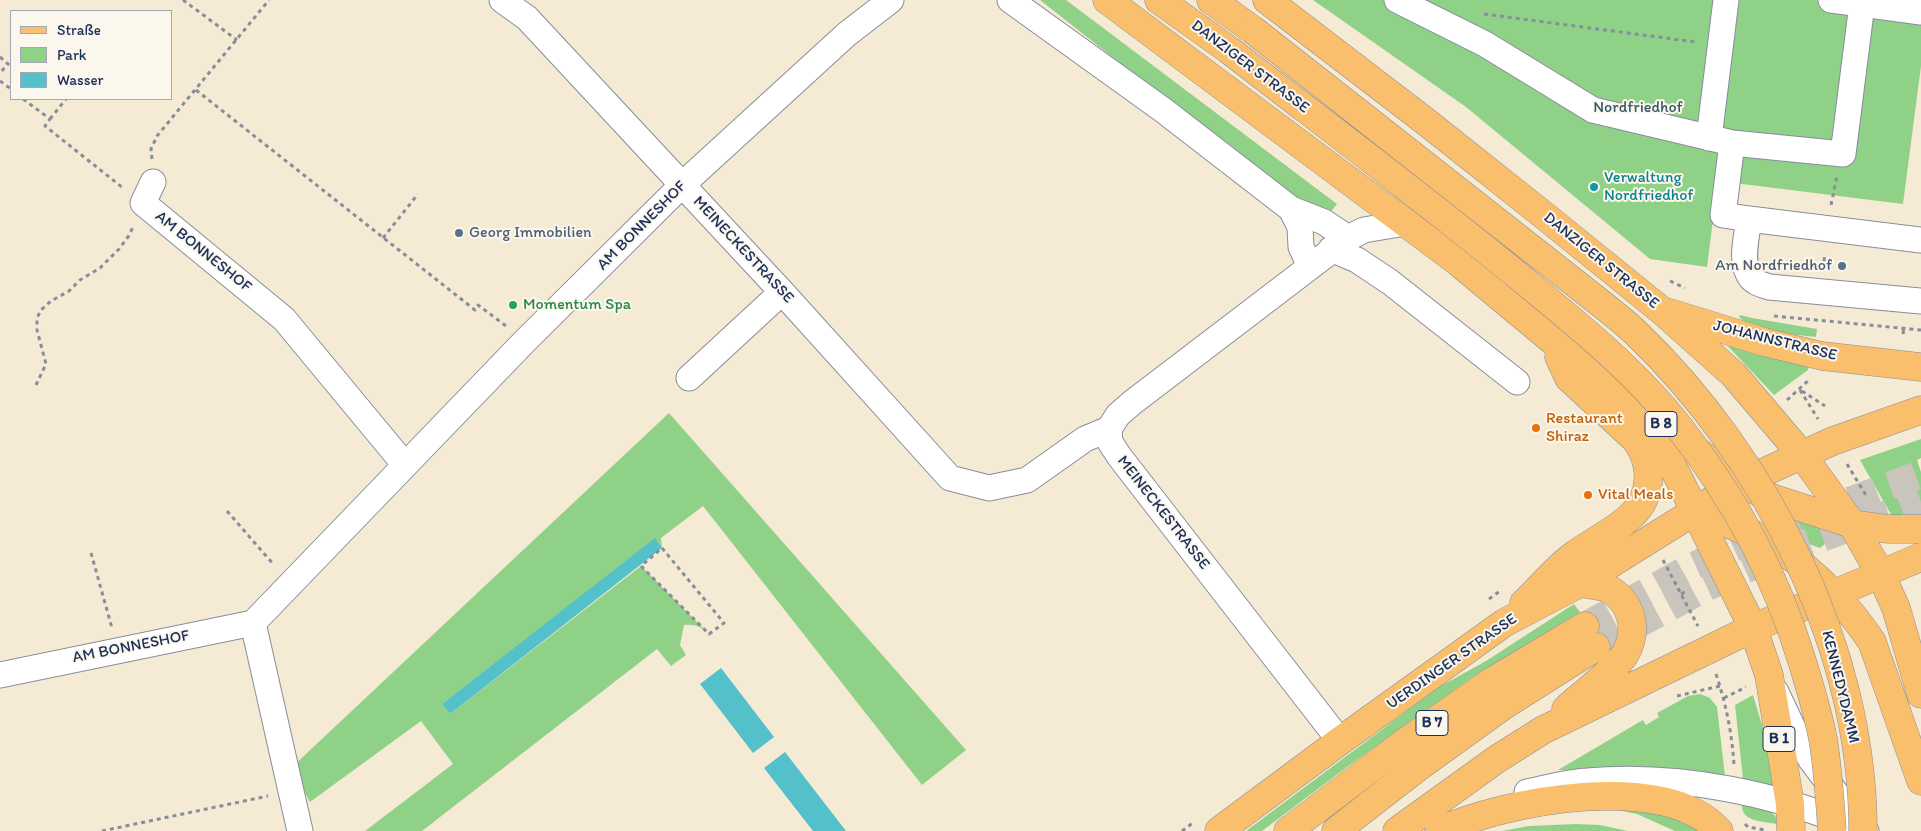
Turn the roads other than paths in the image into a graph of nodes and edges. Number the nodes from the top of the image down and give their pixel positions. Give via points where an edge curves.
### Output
1 (502, 0) edge
2 (891, 0) edge
3 (1010, 0) edge
4 (1107, 0) edge
5 (1160, 0) edge
6 (1211, 0) edge
7 (1268, 0) edge
8 (1397, 0) edge
9 (1726, 0) edge
10 (1831, 0) edge
11 (1862, 2) edge
12 (1921, 12) edge
13 (1721, 140) junction
14 (683, 184) junction
15 (148, 192) road end
16 (1291, 208) junction
17 (1749, 219) junction
18 (1405, 223) junction
19 (1921, 240) edge
20 (1340, 244) junction
21 (1310, 266) junction
22 (782, 292) junction
23 (1921, 302) edge
24 (1661, 310) junction
25 (1550, 340) junction
26 (1582, 365) junction
27 (1921, 367) edge
28 (689, 378) dead end
29 (1517, 382) dead end
30 (1921, 410) edge
31 (1109, 429) junction
32 (1802, 455) junction
33 (405, 465) junction
34 (1740, 482) junction
35 (1696, 511) junction
36 (1854, 528) junction
37 (1921, 529) edge
38 (1793, 550) joint
39 (1761, 555) joint
40 (1921, 557) edge
41 (1881, 574) junction
42 (1580, 583) junction
43 (1837, 592) junction
44 (253, 623) junction
45 (1504, 623) junction
46 (1753, 628) junction
47 (0, 675) edge
48 (1758, 681) junction
49 (1921, 694) edge
50 (1543, 730) junction
51 (1340, 741) junction
52 (1921, 781) edge
53 (1790, 804) junction
54 (1731, 826) edge
55 (1443, 829) edge
56 (300, 831) edge
57 (1219, 831) edge
58 (1288, 831) edge
59 (1336, 831) edge
60 (1397, 831) edge
61 (1792, 831) edge
62 (1832, 831) edge
63 (1864, 831) edge

1 - 14 street, MEINECKESTRASSE via 527,18
2 - 14 street, AM BONNESHOF via 847,34
3 - 16 street via 1163,110
4 - 18 main road, DANZIGER STRASSE
5 - 39 main road, DANZIGER STRASSE, bridge via 1486,250 1586,332 1678,426 1740,516
6 - 38 main road, DANZIGER STRASSE, bridge via 1634,332 1677,377 1732,445
7 - 24 main road, DANZIGER STRASSE
8 - 13 street via 1485,44 1593,110
9 - 13 street via 1720,45
10 - 11 street
11 - 12 street
11 - 13 street via 1842,154
13 - 17 street via 1723,215
14 - 22 street, MEINECKESTRASSE
14 - 33 street, AM BONNESHOF
15 - 33 street, AM BONNESHOF via 284,319
16 - 20 street via 1324,222
16 - 21 street via 1300,227 1301,247
17 - 19 street
17 - 23 street via 1745,261 1750,278 1759,283 1786,289
18 - 20 street via 1364,230
18 - 25 main road, DANZIGER STRASSE via 1458,262
20 - 21 street
20 - 29 street
21 - 31 street via 1133,402 1118,415
22 - 28 street
22 - 31 street, MEINECKESTRASSE via 950,478 989,488 1027,480 1085,439
24 - 25 main road via 1655,344 1649,357 1629,372 1613,373
24 - 27 main road, JOHANNSTRASSE via 1822,356
24 - 32 main road, DANZIGER STRASSE via 1734,375
25 - 26 main road, DANZIGER STRASSE
25 - 45 main road via 1569,378 1641,448 1647,464 1648,486 1640,506 1631,517 1572,557
26 - 34 main road, B 8
26 - 35 main road via 1673,468
30 - 32 main road
31 - 51 street, MEINECKESTRASSE via 1110,442 1119,456
32 - 34 main road
32 - 36 main road, DANZIGER STRASSE
33 - 44 street, AM BONNESHOF
34 - 35 main road
34 - 36 main road, B 8 via 1772,498
35 - 42 main road, UERDINGER STRASSE
35 - 43 main road via 1780,548
35 - 46 main road, B 1
36 - 37 main road, B 8
36 - 41 main road, DANZIGER STRASSE
36 - 43 main road via 1856,550 1853,564
38 - 63 main road, KENNEDYDAMM, bridge via 1821,613 1842,682 1861,786
39 - 62 main road, KENNEDYDAMM, bridge via 1794,634 1816,707 1829,784
40 - 41 main road
41 - 43 main road
41 - 49 main road via 1902,627
42 - 45 main road, UERDINGER STRASSE
42 - 50 main road via 1606,588 1621,600 1633,624 1632,639 1612,668
43 - 46 main road
43 - 52 main road via 1872,642
44 - 47 street, AM BONNESHOF
44 - 56 street
45 - 51 main road, UERDINGER STRASSE
46 - 48 main road, B 1
46 - 50 main road
48 - 53 main road, B 1
48 - 63 street
50 - 60 main road
51 - 57 main road, UERDINGER STRASSE
53 - 55 street via 1694,783 1586,781 1521,794
53 - 61 main road, B 1
53 - 63 street
54 - 55 main road via 1665,800 1618,796 1567,798 1515,807
58 - 59 main road, B 7 via 1491,682 1591,637

